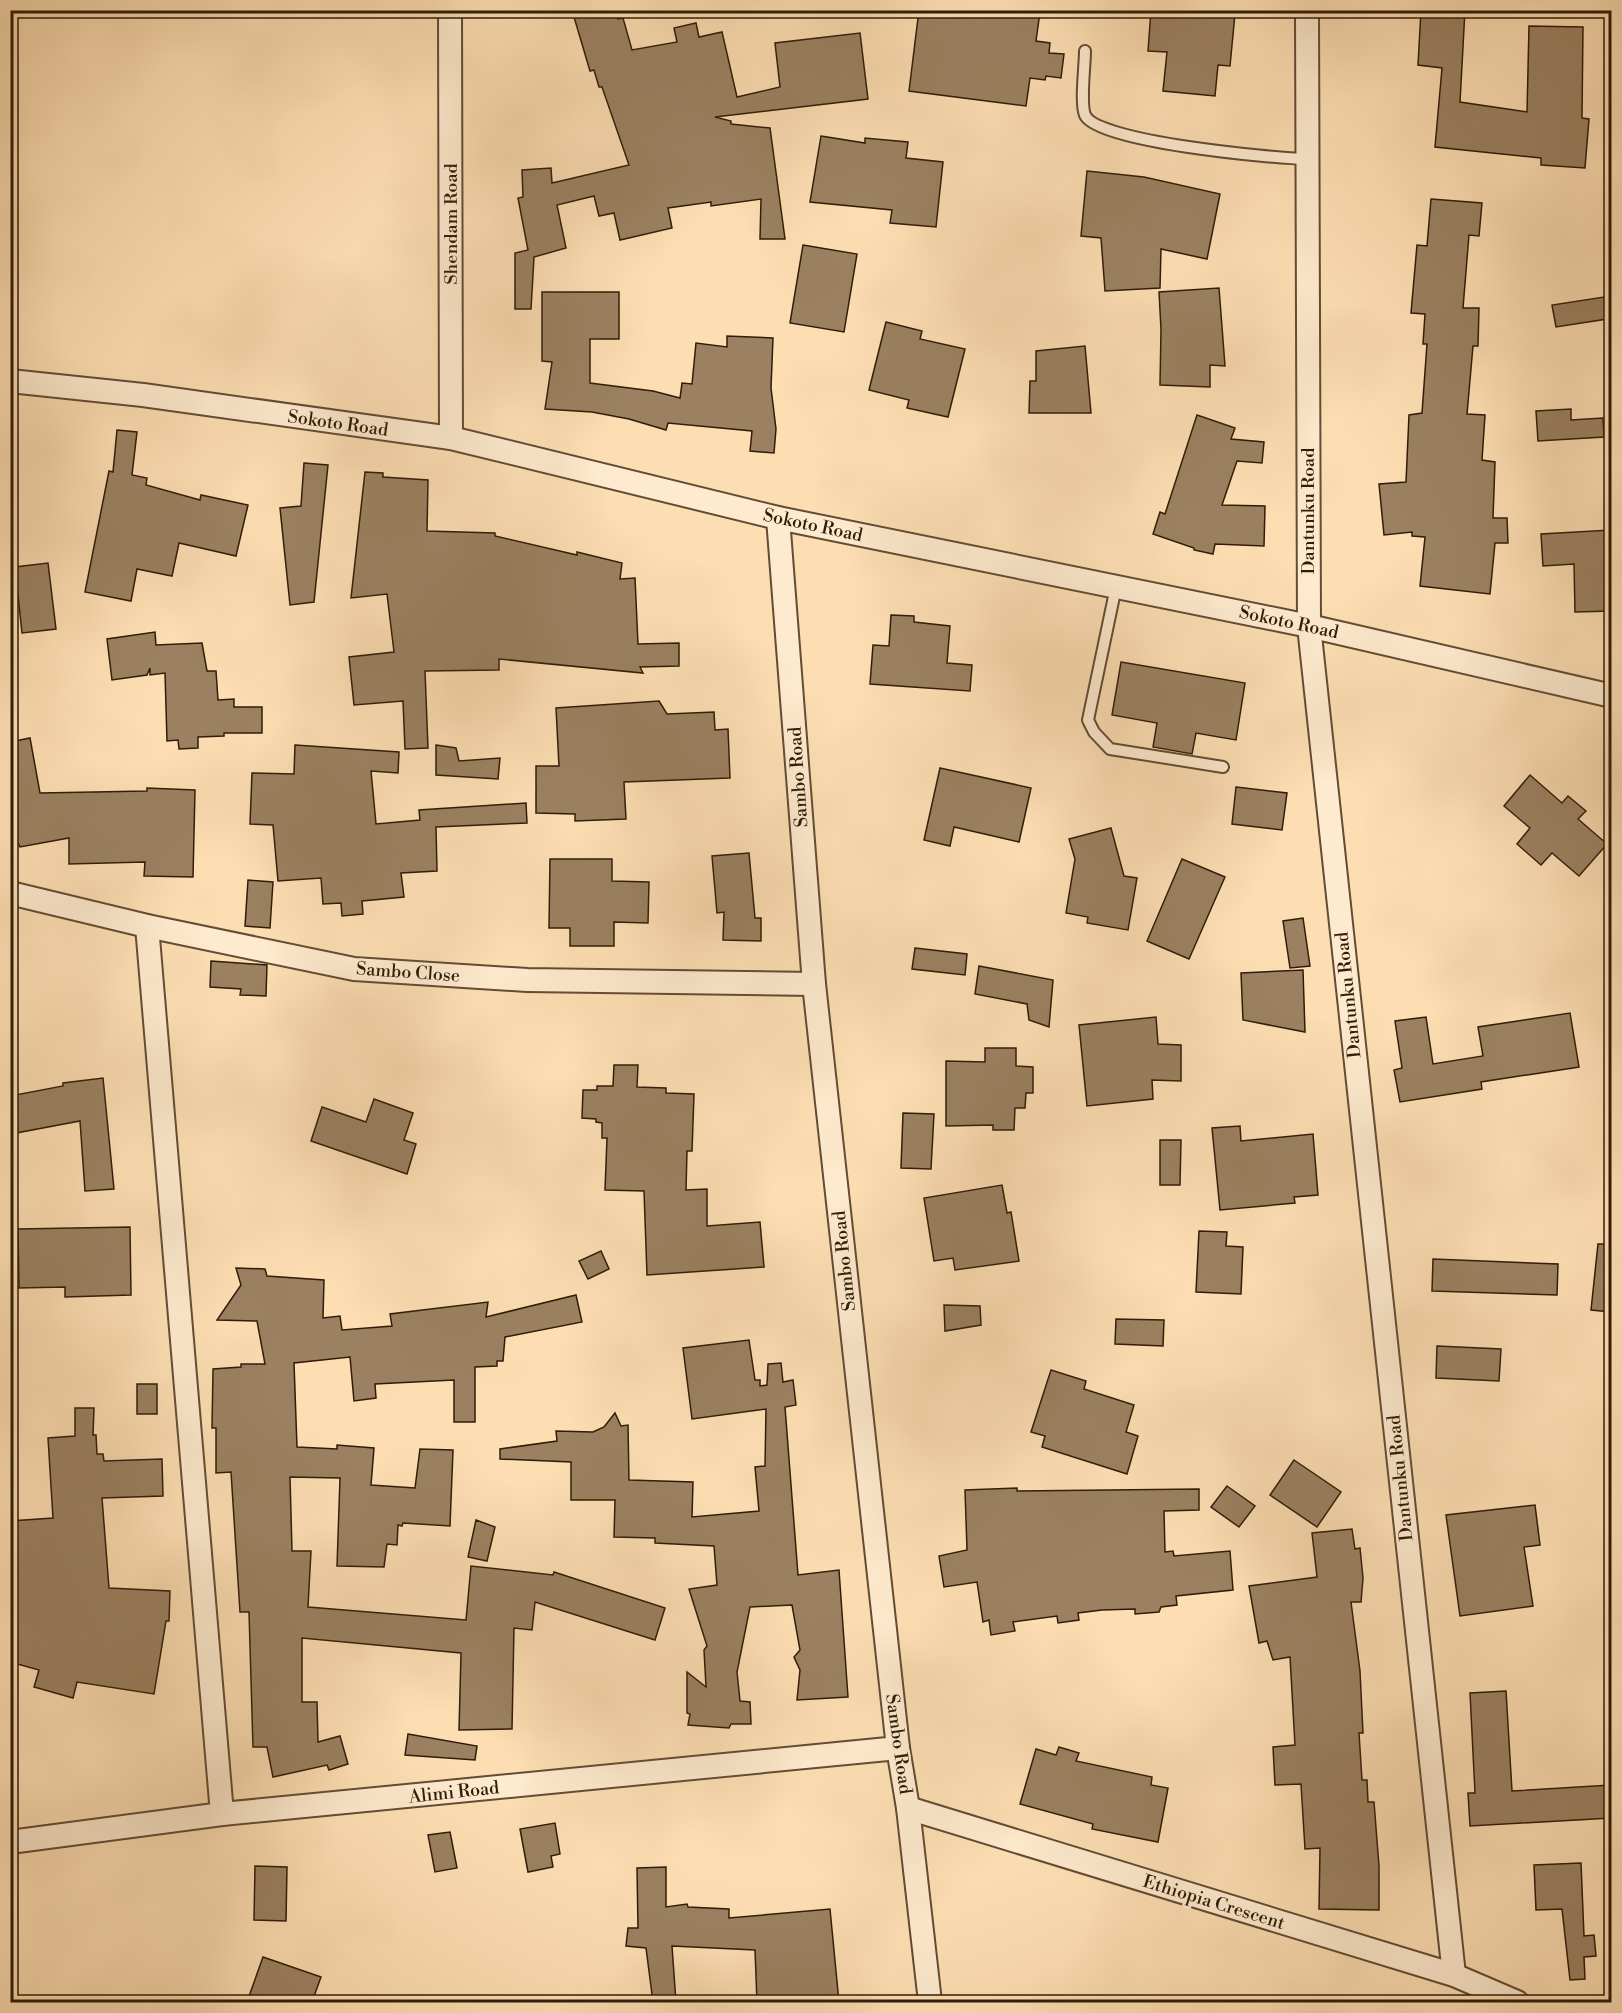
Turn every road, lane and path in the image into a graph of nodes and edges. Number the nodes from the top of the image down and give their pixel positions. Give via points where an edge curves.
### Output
1 (450, 10) edge
2 (1307, 10) edge
3 (1085, 51) dead end
4 (1306, 159) junction
5 (10, 381) edge
6 (451, 438) junction
7 (778, 518) junction
8 (1116, 587) junction
9 (1309, 626) junction
10 (1611, 696) edge
11 (1223, 767) dead end
12 (10, 893) edge
13 (147, 926) junction
14 (814, 984) junction
15 (898, 1748) junction
16 (908, 1808) junction
17 (222, 1814) junction
18 (10, 1842) edge
19 (1454, 1975) junction
20 (930, 2002) edge
21 (1517, 2002) edge

1 - 6 street, Shendam Road
2 - 4 street, Dantunku Road
3 - 4 lane via 1084,114 1092,125 1115,133 1244,155
4 - 9 street, Dantunku Road
5 - 6 street, Sokoto Road via 143,395
6 - 7 street, Sokoto Road
7 - 8 street, Sokoto Road
7 - 14 street, Sambo Road
8 - 9 street, Sokoto Road
8 - 11 lane via 1088,720 1094,732 1110,748
9 - 10 street, Sokoto Road
9 - 19 street, Dantunku Road
12 - 13 street, Sambo Close
13 - 14 street, Sambo Close via 354,969 527,980
13 - 17 street
14 - 15 street, Sambo Road
15 - 16 street, Sambo Road
15 - 17 street, Alimi Road
16 - 19 street, Ethiopia Crescent
16 - 20 street, Sambo Road
17 - 18 street, Alimi Road
19 - 21 street, Ethiopia Crescent

